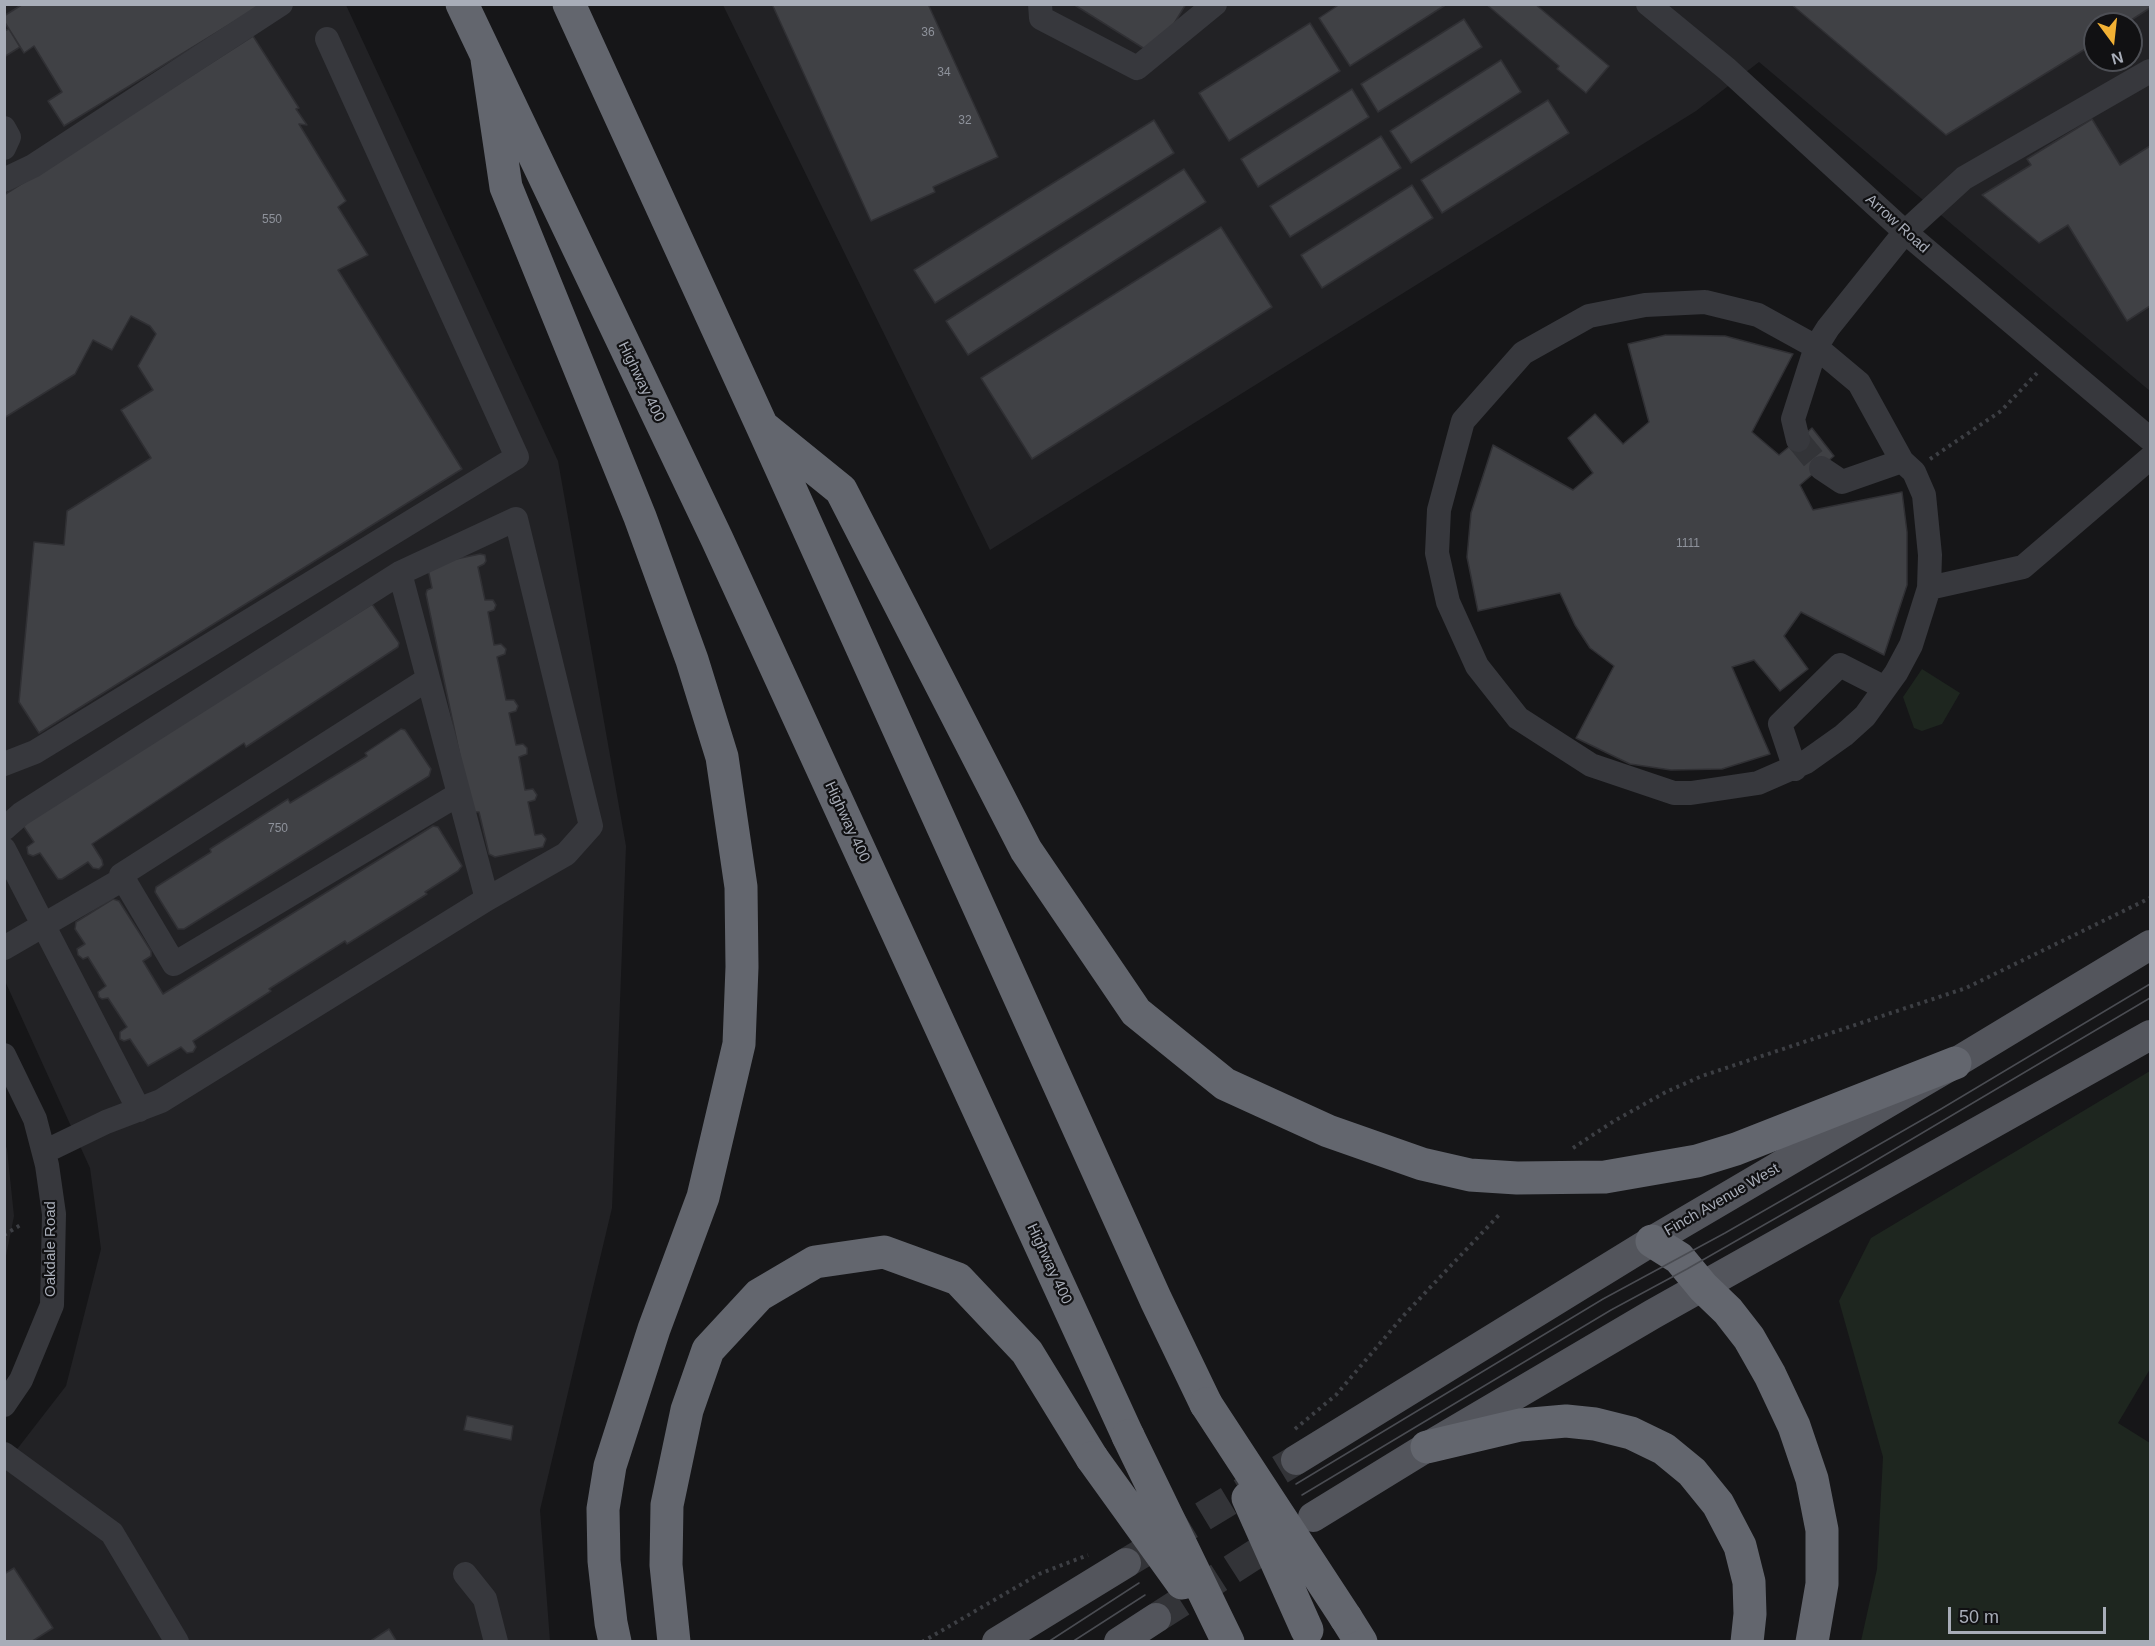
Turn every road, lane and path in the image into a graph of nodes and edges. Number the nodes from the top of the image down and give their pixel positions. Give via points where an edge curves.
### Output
1 (280, 4) edge
2 (462, 4) edge
3 (569, 4) edge
4 (1040, 4) edge
5 (1215, 4) edge
6 (1648, 4) edge
7 (327, 39) dead end
8 (487, 58) junction
9 (2151, 71) edge
10 (4, 128) edge
11 (4, 148) edge
12 (4, 180) edge
13 (1905, 232) junction
14 (1816, 347) junction
15 (2053, 357) junction
16 (762, 426) junction
17 (2151, 438) edge
18 (1798, 440) tunnel mouth
19 (2151, 458) edge
20 (1908, 466) junction
21 (1821, 468) tunnel mouth
22 (400, 573) junction
23 (1929, 588) junction
24 (428, 679) junction
25 (1885, 688) junction
26 (4, 764) edge
27 (1794, 769) junction
28 (459, 794) junction
29 (4, 829) edge
30 (4, 849) edge
31 (123, 879) junction
32 (2151, 898) edge
33 (487, 899) junction
34 (45, 926) junction
35 (2151, 945) edge
36 (4, 948) edge
37 (2151, 1035) edge
38 (4, 1055) edge
39 (1955, 1063) junction
40 (139, 1110) junction
41 (1573, 1148) dead end
42 (44, 1152) junction
43 (1499, 1215) dead end
44 (22, 1224) dead end
45 (4, 1235) edge
46 (1652, 1241) junction
47 (1703, 1287) junction
48 (1206, 1404) junction
49 (4, 1405) edge
50 (1294, 1430) dead end
51 (1427, 1447) junction
52 (4, 1455) edge
53 (1296, 1460) tunnel mouth
54 (1313, 1517) tunnel mouth
55 (1094, 1552) dead end
56 (1126, 1563) tunnel mouth
57 (465, 1574) dead end
58 (1156, 1618) tunnel mouth
59 (1353, 1630) edge
60 (1310, 1636) edge
61 (177, 1641) edge
62 (496, 1641) edge
63 (615, 1641) edge
64 (674, 1641) edge
65 (922, 1641) edge
66 (997, 1641) edge
67 (1119, 1641) edge
68 (1226, 1641) edge
69 (1747, 1641) edge
70 (1812, 1641) edge

1 - 12 street via 33,166
2 - 8 highway, Highway 400
3 - 16 highway
4 - 5 street via 1041,18 1137,68
6 - 13 street, Arrow Road via 1727,69
7 - 26 street via 517,457 36,752
8 - 63 highway via 506,187 640,517 722,757 741,887 739,1044 702,1197 610,1466 603,1509 604,1561
8 - 68 highway, Highway 400, bridge via 717,539 1128,1436
9 - 13 street via 1964,178
10 - 11 street via 9,137
13 - 14 street
13 - 15 street, Arrow Road
14 - 18 street via 1793,419
14 - 20 street via 1859,383
14 - 27 street via 1758,315 1705,302 1645,305 1589,316 1523,353 1463,421 1439,510 1437,553 1448,602 1477,666 1518,718 1591,765 1674,793 1691,794 1758,783
15 - 17 street, Arrow Road
15 - 20 path via 2001,411 1930,458
16 - 39 highway via 841,490 1026,850 1136,1012 1225,1084 1328,1131 1422,1164 1470,1175 1517,1179 1605,1177 1697,1161 1736,1149
16 - 48 highway
19 - 23 street via 2023,567
20 - 21 street via 1842,482
20 - 23 street via 1924,495
22 - 24 street
22 - 29 street via 21,814
22 - 33 street via 516,519 591,826 566,854
23 - 25 street via 1911,645
24 - 28 street
24 - 31 street via 121,875
25 - 27 street via 1865,717
25 - 27 street via 1840,665 1780,724
28 - 31 street via 174,964
28 - 33 street
30 - 34 street
31 - 34 street
32 - 41 path via 1966,988 1702,1076 1614,1121
33 - 40 street via 161,1101
34 - 36 street
34 - 40 street
35 - 39 main road, Finch Avenue West
37 - 47 main road
38 - 42 street, Oakdale Road via 35,1119
39 - 46 main road, Finch Avenue West
40 - 42 street
42 - 49 street, Oakdale Road via 54,1214 51,1305 21,1380
43 - 50 path via 1405,1314 1336,1395
44 - 45 path
46 - 47 highway via 1679,1258
46 - 53 main road, Finch Avenue West
47 - 51 main road
47 - 70 highway via 1749,1338 1794,1426 1812,1479 1822,1530 1822,1584
48 - 59 highway, bridge
48 - 60 highway, bridge
51 - 54 main road
51 - 69 highway via 1520,1425 1566,1421 1631,1433 1664,1449 1692,1472 1718,1504 1740,1546 1749,1582
52 - 61 street via 112,1533
55 - 65 path via 1039,1574
56 - 66 main road
57 - 62 street via 484,1599
58 - 67 main road
64 - 68 highway, bridge via 666,1565 667,1505 687,1410 708,1350 759,1295 815,1262 884,1252 958,1279 1027,1352 1092,1458

